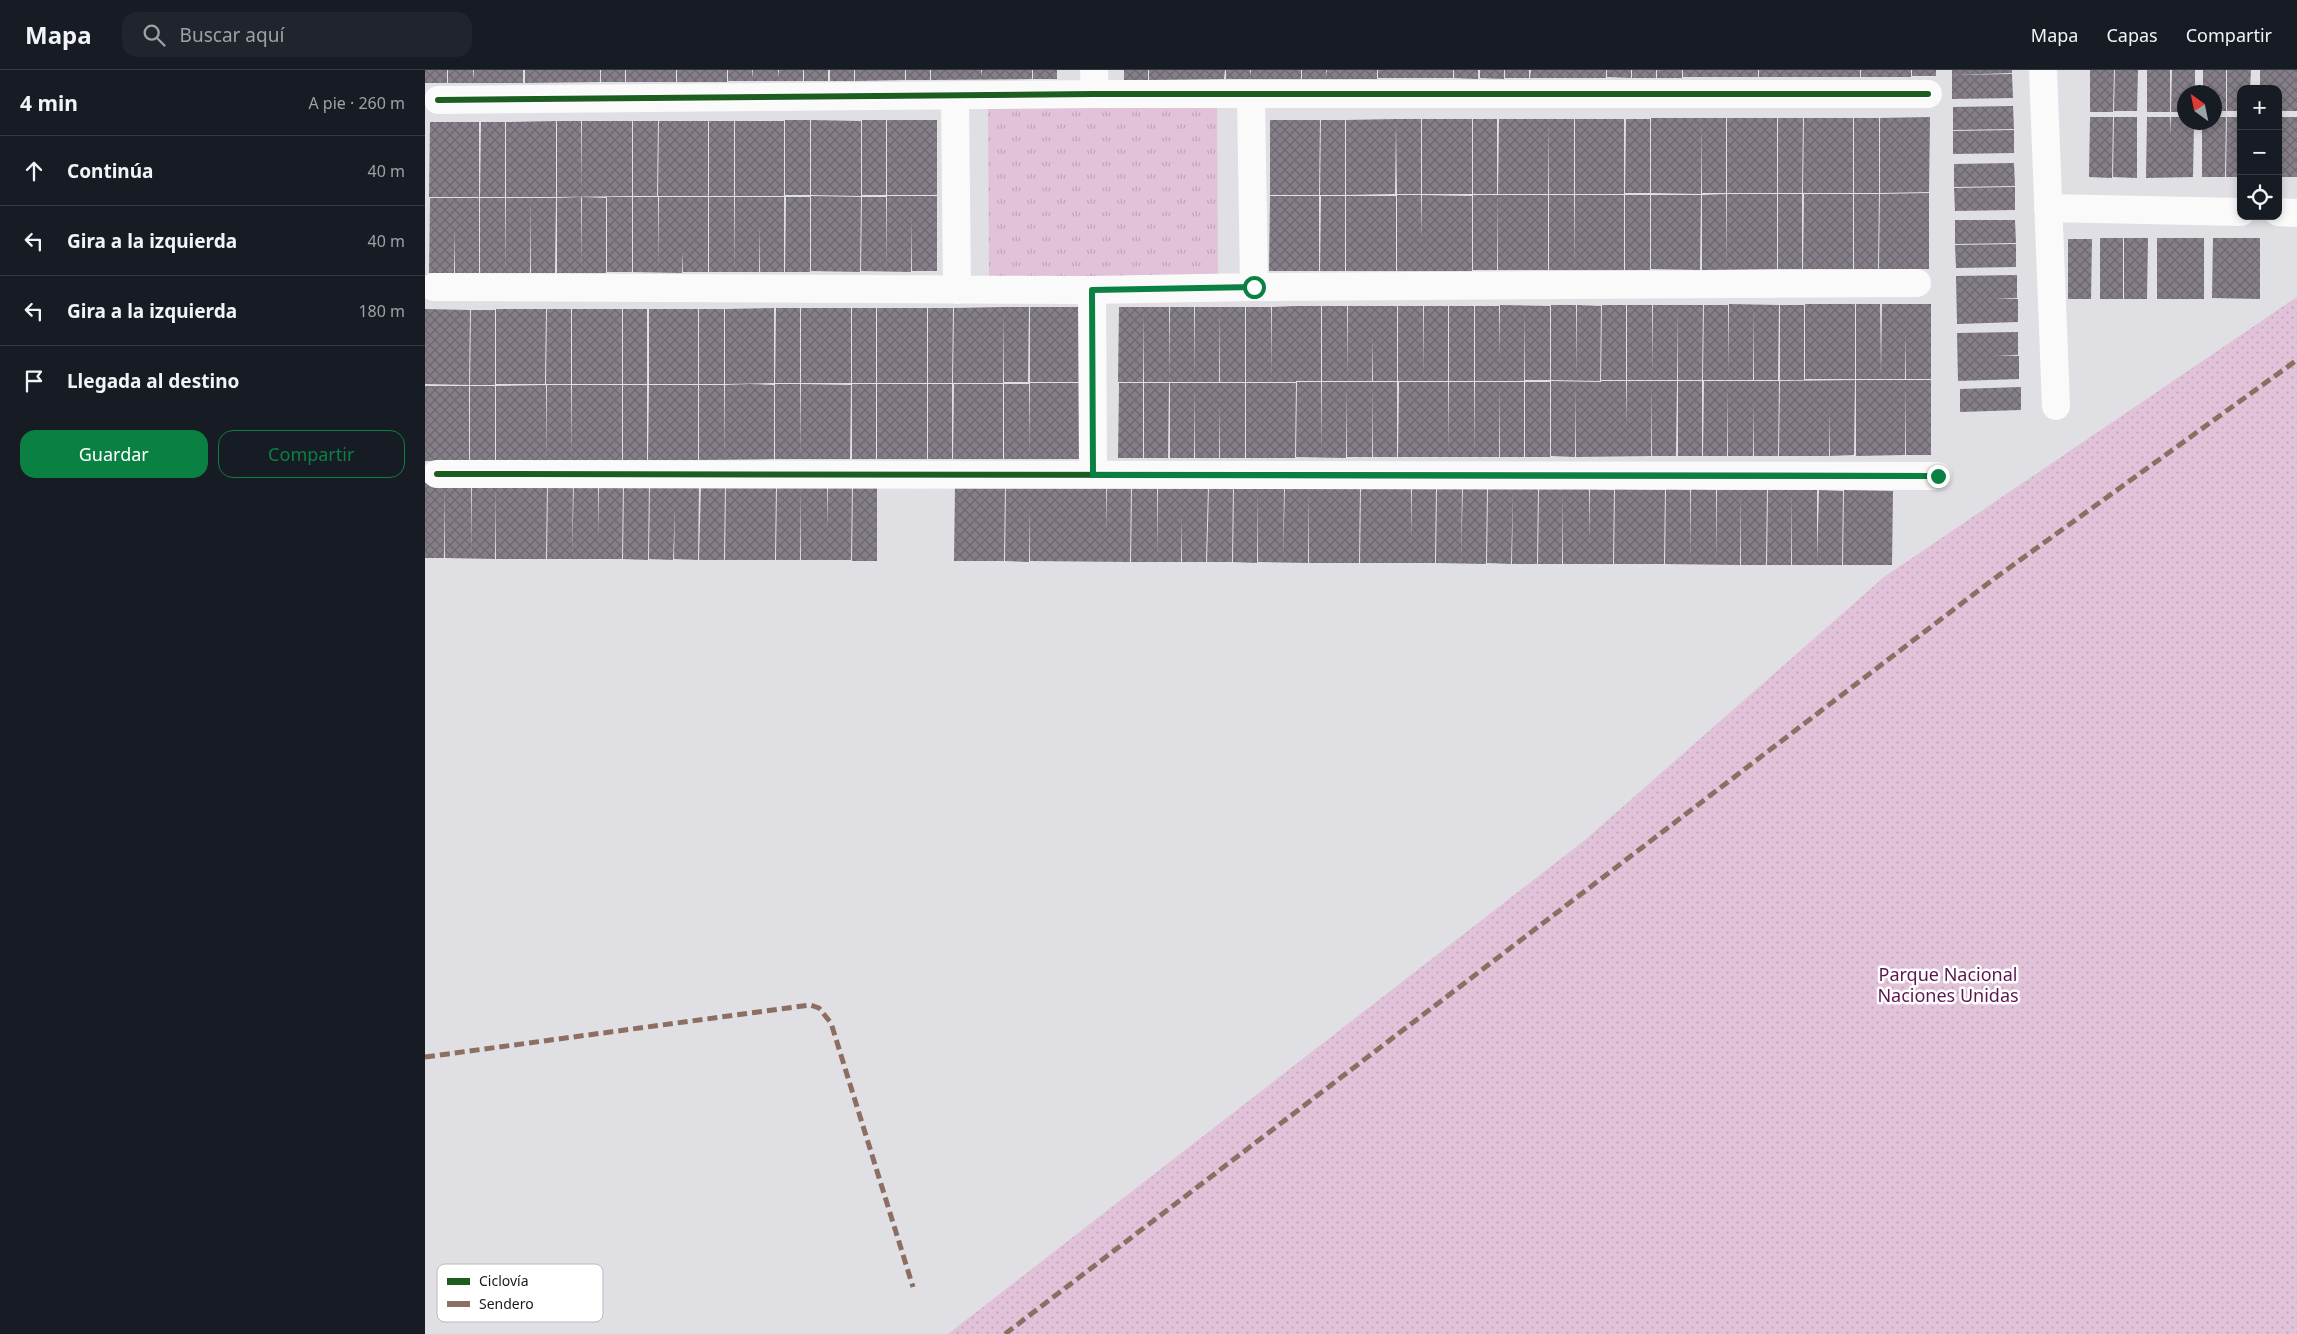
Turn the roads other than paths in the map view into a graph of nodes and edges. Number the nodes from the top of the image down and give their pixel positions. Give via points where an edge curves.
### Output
1 (2043, 70) edge
2 (1094, 82) edge
3 (1928, 94) dead end
4 (1251, 96) junction
5 (955, 97) junction
6 (438, 100) dead end
7 (2048, 208) junction
8 (2237, 212) edge
9 (2282, 212) edge
10 (2297, 213) edge
11 (1917, 282) dead end
12 (434, 287) dead end
13 (1254, 287) junction
14 (957, 290) junction
15 (1092, 290) junction
16 (2056, 406) dead end
17 (437, 474) dead end
18 (1093, 475) junction
19 (1938, 476) dead end

1 - 7 street
2 - 4 street
2 - 5 street
3 - 4 street
4 - 13 street
5 - 6 street
5 - 14 street
7 - 8 street
7 - 16 street
9 - 10 street
11 - 13 street
12 - 14 street
13 - 15 street
14 - 15 street
15 - 18 street
17 - 18 street
18 - 19 street

